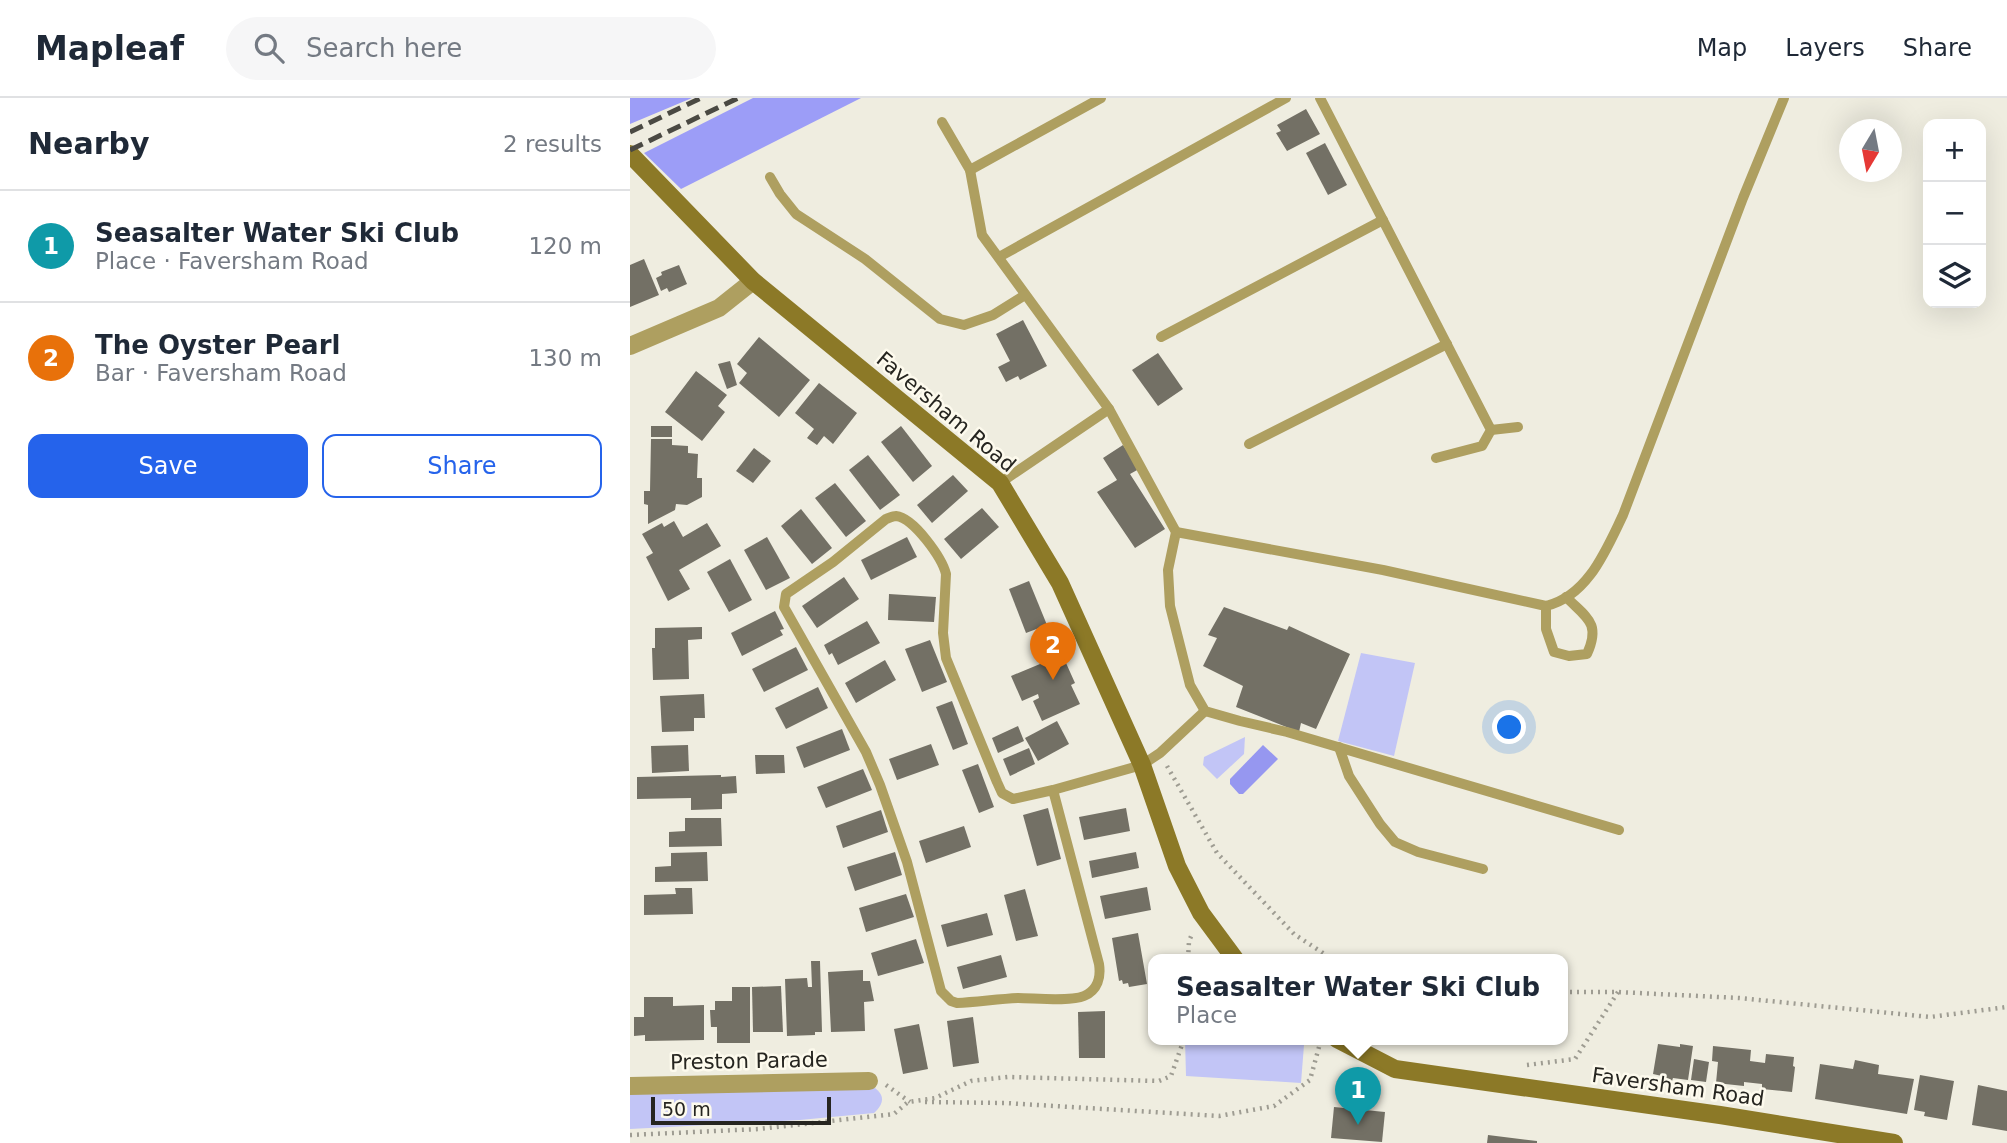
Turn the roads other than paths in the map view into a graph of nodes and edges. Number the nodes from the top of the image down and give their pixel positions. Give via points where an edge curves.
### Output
1 (1101, 98) edge
2 (1286, 98) edge
3 (1320, 98) edge
4 (1784, 98) edge
5 (942, 122) dead end
6 (630, 154) edge
7 (970, 170) junction
8 (770, 177) dead end
9 (1383, 220) junction
10 (999, 257) junction
11 (753, 281) junction
12 (1025, 295) junction
13 (1161, 337) dead end
14 (1447, 344) junction
15 (630, 346) edge
16 (1109, 410) junction
17 (1518, 427) dead end
18 (1491, 430) junction
19 (1249, 443) dead end
20 (1436, 458) dead end
21 (1000, 483) junction
22 (1176, 532) junction
23 (1566, 597) junction
24 (1546, 606) junction
25 (1205, 710) junction
26 (1339, 747) junction
27 (1142, 765) junction
28 (1054, 790) junction
29 (1619, 830) dead end
30 (1483, 869) dead end
31 (1231, 954) edge
32 (1349, 1045) edge
33 (869, 1081) dead end
34 (630, 1086) edge
35 (1894, 1143) edge

1 - 7 lane
2 - 10 lane
3 - 9 lane
4 - 23 lane via 1623,515 1583,585
5 - 7 lane
6 - 11 street, Faversham Road
7 - 10 lane via 982,235
8 - 12 lane via 796,214 865,259 940,319 964,325 993,315
9 - 13 lane
9 - 14 lane
10 - 12 lane
11 - 15 street via 719,308
11 - 21 street, Faversham Road
12 - 16 lane
14 - 18 lane
14 - 19 lane
16 - 21 lane
16 - 22 lane
17 - 18 lane
18 - 20 lane via 1482,446
21 - 27 street, Faversham Road via 1060,583
22 - 24 lane
22 - 25 lane via 1168,570 1170,607 1190,685
23 - 24 lane
23 - 24 lane via 1592,623 1594,639 1587,654 1553,652
25 - 26 lane
25 - 27 lane
26 - 29 lane
26 - 30 lane via 1349,776 1395,842
27 - 28 lane
27 - 31 street, Faversham Road via 1177,866 1201,913
28 - 28 lane via 1013,799 1002,793 946,658 944,565 911,523 895,516 886,519 786,594 784,607 880,785 907,862 941,991 951,1002 1075,999 1097,985 1099,964
32 - 35 street, Faversham Road via 1395,1069
33 - 34 street, Preston Parade

